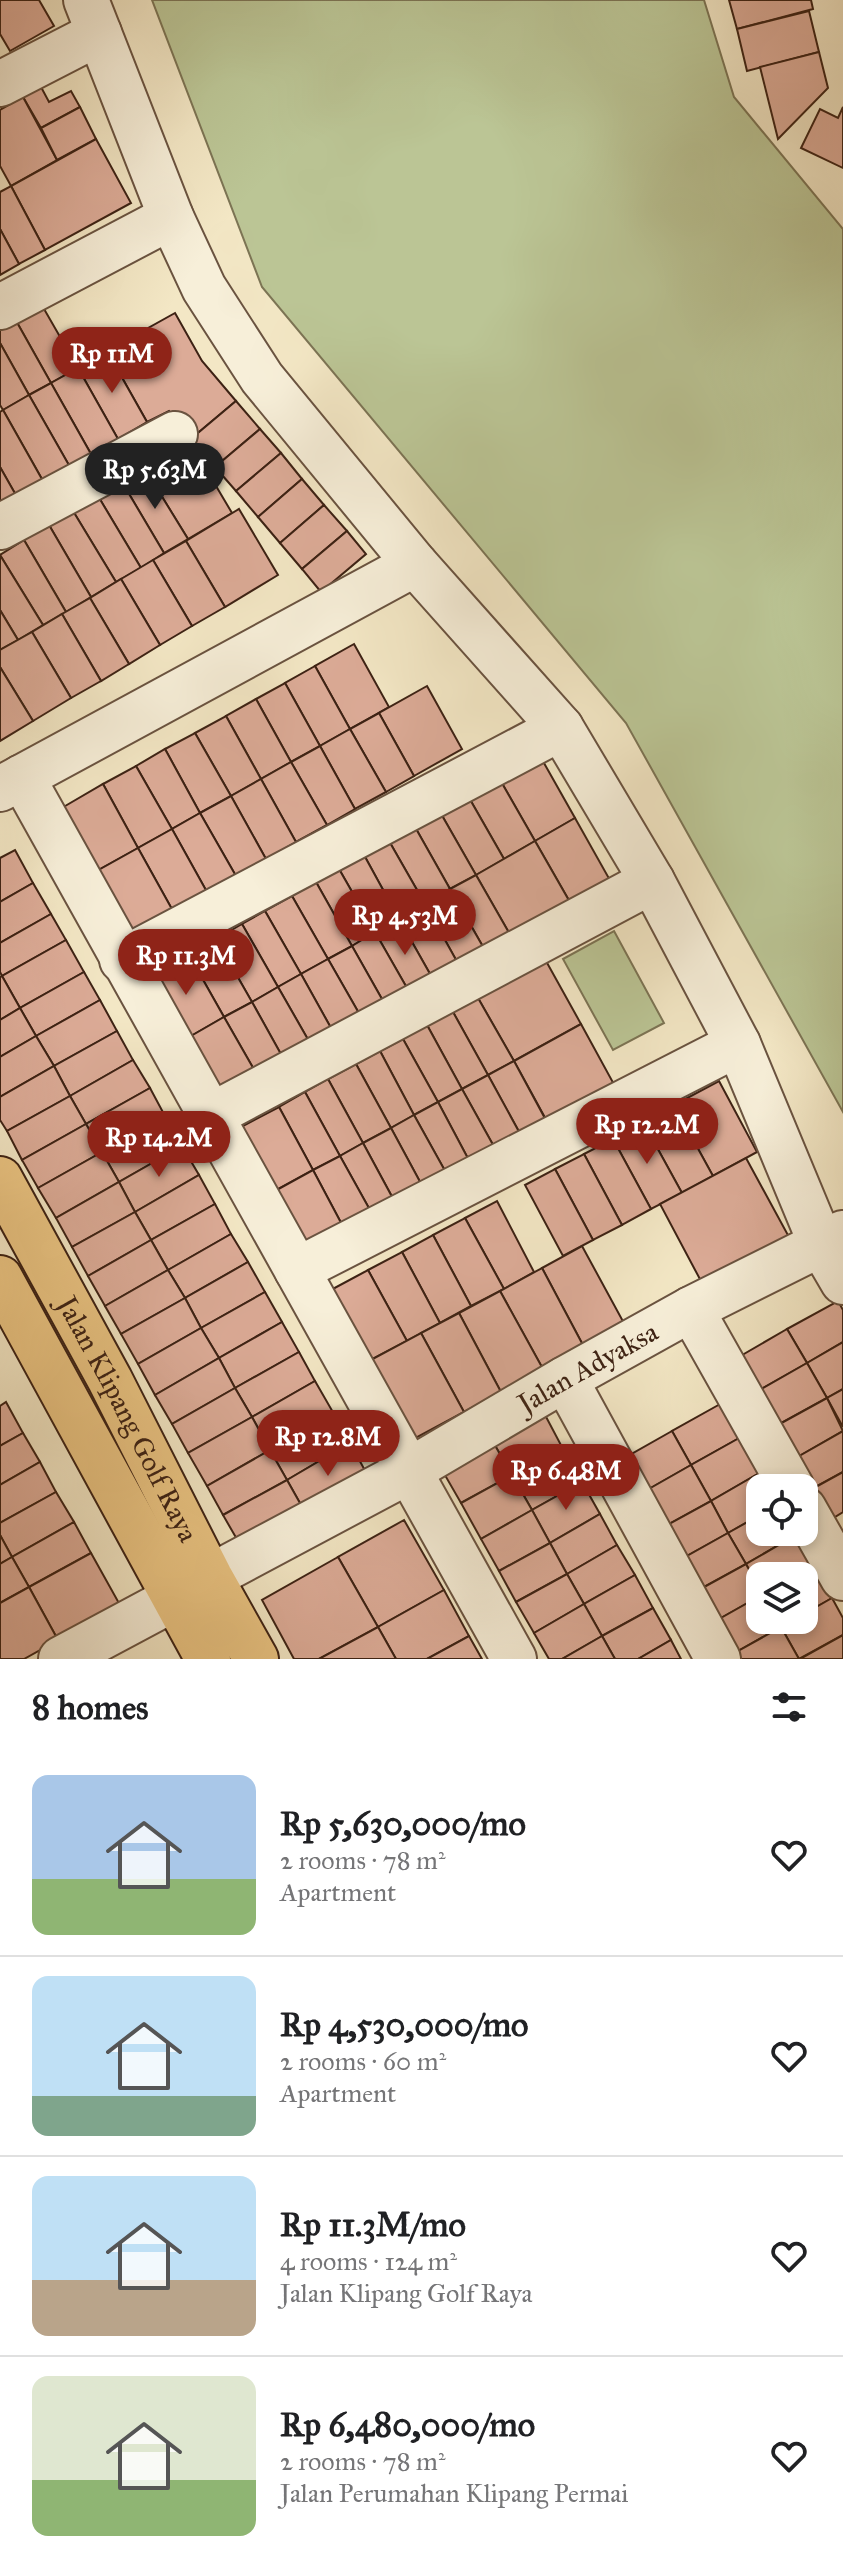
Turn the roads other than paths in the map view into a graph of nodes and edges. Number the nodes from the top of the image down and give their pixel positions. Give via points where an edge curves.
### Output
1 (92, 16) edge
2 (0, 84) edge
3 (171, 217) junction
4 (0, 307) edge
5 (175, 434) dead end
6 (0, 527) edge
7 (415, 564) junction
8 (561, 728) junction
9 (11, 783) edge
10 (652, 881) junction
11 (122, 960) junction
12 (738, 1044) junction
13 (212, 1115) junction
14 (0, 1179) edge
15 (836, 1254) edge
16 (297, 1270) junction
17 (0, 1278) edge
18 (691, 1309) junction
19 (565, 1379) junction
20 (407, 1472) junction
21 (784, 1474) edge
22 (818, 1534) edge
23 (843, 1578) edge
24 (192, 1587) junction
25 (61, 1659) edge
26 (208, 1659) edge
27 (256, 1659) edge
28 (514, 1659) edge
29 (718, 1659) edge

1 - 2 street
1 - 3 street
3 - 4 street
3 - 7 street via 204,288 262,378
5 - 6 street
7 - 8 street
7 - 9 street
8 - 10 street
8 - 11 street
9 - 11 street
10 - 12 street
10 - 13 street
11 - 13 street
12 - 15 street
12 - 16 street
13 - 16 street
14 - 24 main road, Jalan Klipang Golf Raya via 110,1380
15 - 18 street, Jalan Adyaksa
16 - 20 street
17 - 24 main road, Jalan Klipang Golf Raya
18 - 19 street, Jalan Adyaksa
18 - 21 street
19 - 20 street, Jalan Adyaksa
19 - 29 street
20 - 24 street, Jalan Adyaksa
20 - 28 street
22 - 23 street
24 - 25 street, Jalan Adyaksa
24 - 26 main road, Jalan Klipang Golf Raya
24 - 27 main road, Jalan Klipang Golf Raya

